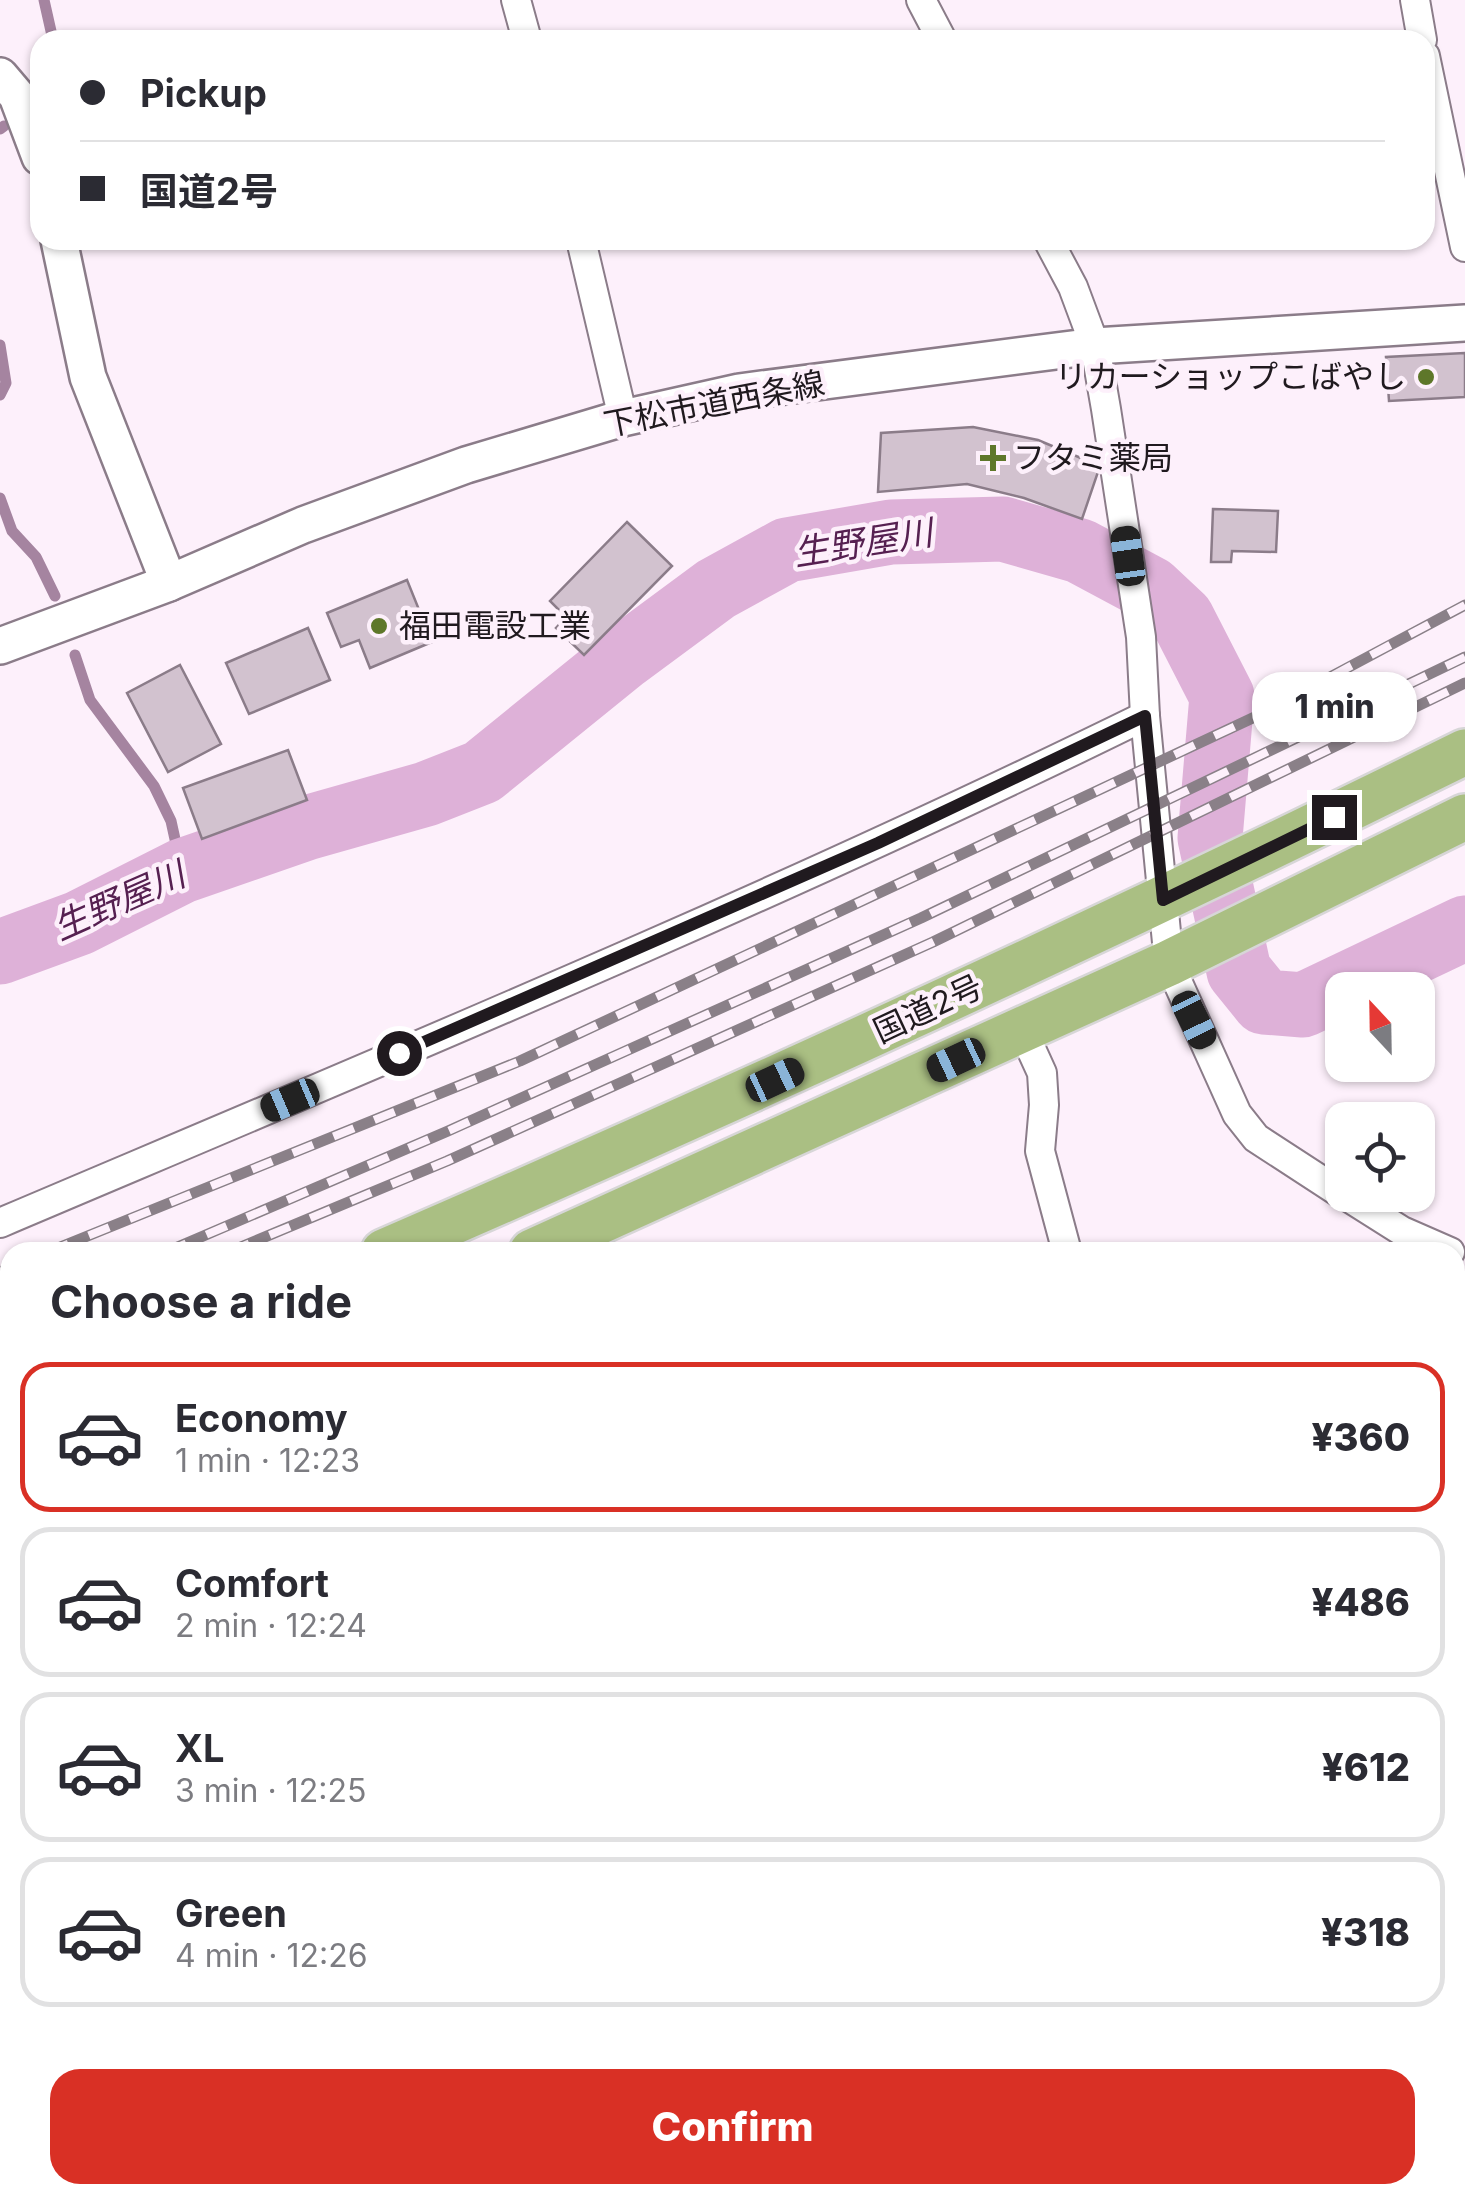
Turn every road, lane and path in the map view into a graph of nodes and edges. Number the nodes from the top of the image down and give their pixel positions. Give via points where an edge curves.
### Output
1 (516, 0) edge
2 (921, 0) edge
3 (1415, 0) edge
4 (524, 30) edge
5 (937, 30) edge
6 (1420, 30) edge
7 (0, 76) edge
8 (1435, 104) edge
9 (30, 131) edge
10 (1465, 247) edge
11 (60, 250) edge
12 (583, 250) edge
13 (1053, 250) edge
14 (1465, 322) edge
15 (1095, 346) junction
16 (623, 418) junction
17 (169, 582) junction
18 (0, 646) edge
19 (1145, 716) junction
20 (1465, 752) edge
21 (1465, 817) edge
22 (1175, 894) junction
23 (1186, 954) junction
24 (1022, 1029) junction
25 (1325, 1182) edge
26 (1372, 1212) edge
27 (0, 1223) edge
28 (407, 1242) edge
29 (554, 1242) edge
30 (1064, 1242) edge
31 (1426, 1242) edge

1 - 4 street
2 - 5 street
3 - 6 street
7 - 9 street
8 - 10 street
11 - 17 street via 88,377
12 - 16 street
13 - 15 street
14 - 15 street, 下松市道西条線
15 - 16 street, 下松市道西条線 via 739,392
15 - 19 street via 1141,637
16 - 17 street, 下松市道西条線 via 302,524
17 - 18 street, 下松市道西条線
19 - 22 street
19 - 27 street via 861,851
20 - 22 highway, 国道2号
21 - 23 highway, 国道2号
22 - 23 street
22 - 28 highway, 国道2号
23 - 24 highway, 国道2号
23 - 25 street via 1237,1114 1256,1138
24 - 29 highway, 国道2号
24 - 30 street via 1042,1073 1040,1152
26 - 31 street

